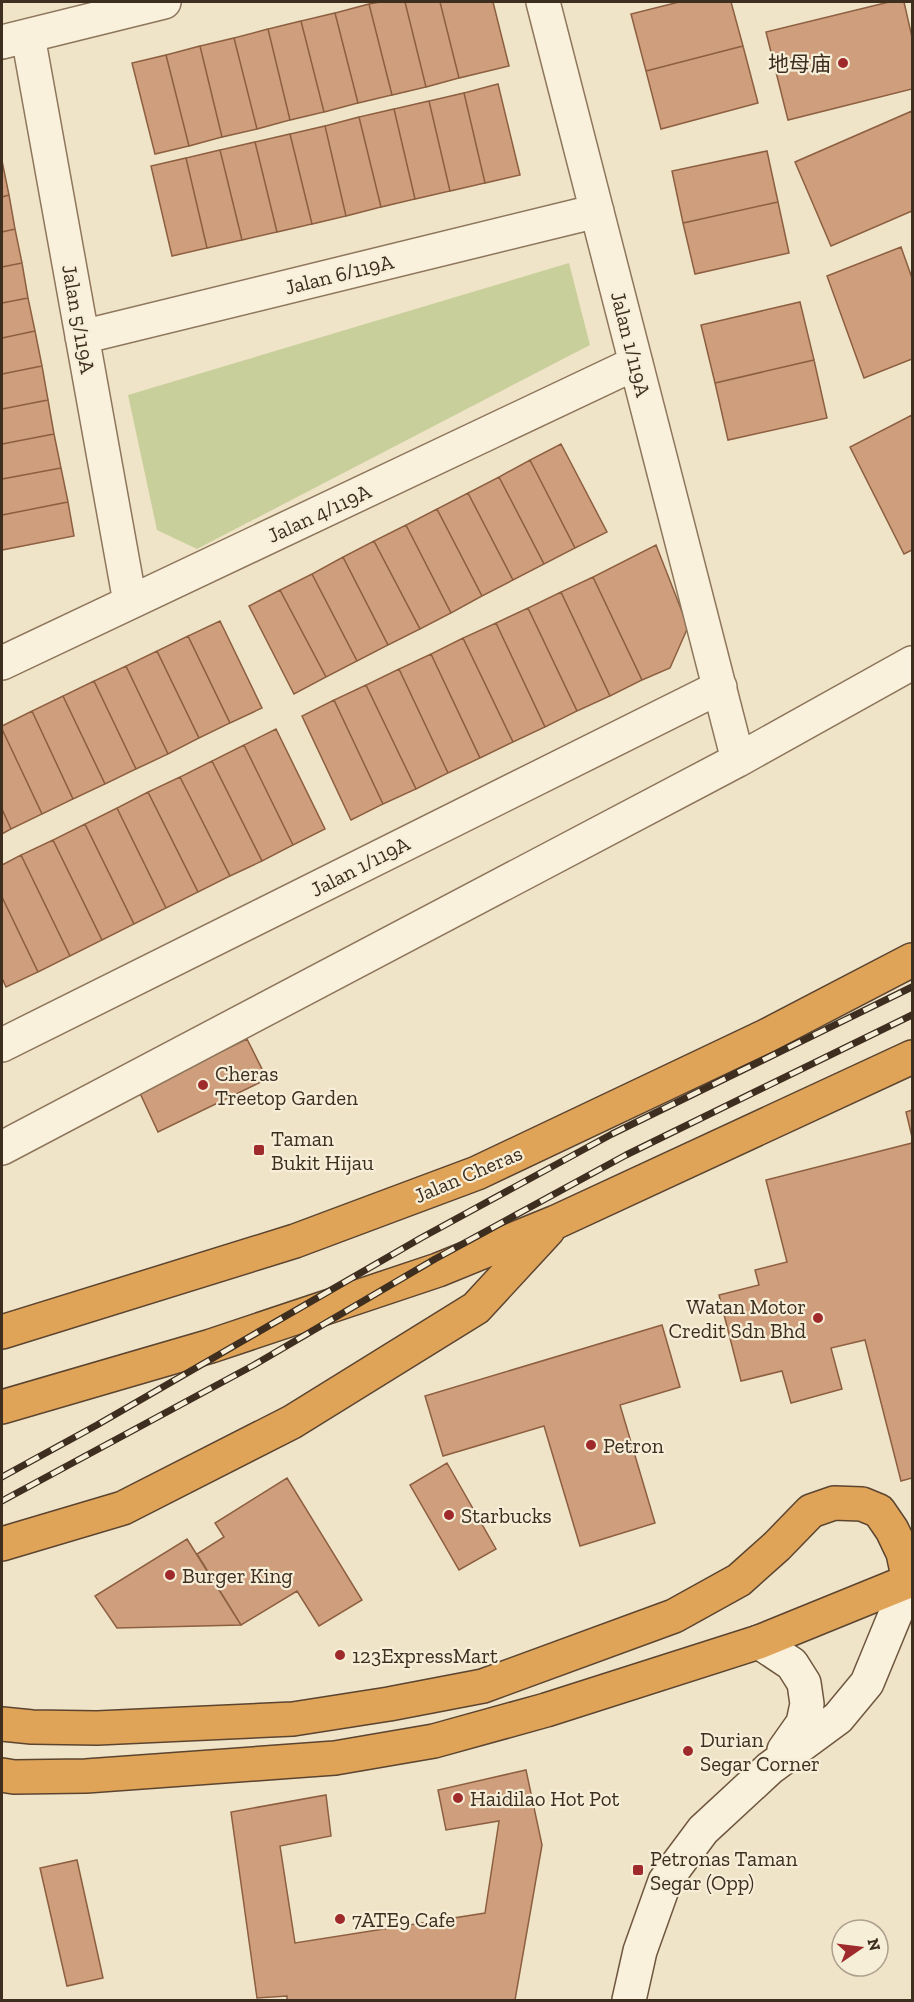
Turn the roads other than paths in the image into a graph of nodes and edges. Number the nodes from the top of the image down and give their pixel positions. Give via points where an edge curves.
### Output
1 (164, 2) edge
2 (543, 2) edge
3 (15, 39) edge
4 (597, 211) junction
5 (82, 336) junction
6 (636, 363) junction
7 (130, 602) junction
8 (2, 663) edge
9 (912, 663) edge
10 (720, 687) junction
11 (738, 760) junction
12 (912, 960) edge
13 (2, 1045) edge
14 (912, 1057) edge
15 (2, 1148) edge
16 (556, 1222) junction
17 (2, 1332) edge
18 (2, 1407) edge
19 (2, 1544) edge
20 (910, 1580) edge
21 (912, 1638) edge
22 (759, 1642) junction
23 (867, 1683) junction
24 (2, 1724) edge
25 (770, 1768) junction
26 (2, 1775) edge
27 (629, 2001) edge

1 - 3 street
2 - 4 street, Jalan 1/119A
3 - 5 street, Jalan 5/119A
4 - 5 street, Jalan 6/119A
4 - 6 street, Jalan 1/119A
5 - 7 street, Jalan 5/119A
6 - 7 street, Jalan 4/119A
6 - 10 street, Jalan 1/119A
7 - 8 street, Jalan 4/119A
9 - 11 street
10 - 11 street, Jalan 1/119A
10 - 13 street, Jalan 1/119A
11 - 15 street
12 - 17 highway, Jalan Cheras via 766,1036 477,1173 295,1241
14 - 16 highway
16 - 18 highway via 438,1270 234,1339
16 - 19 highway via 476,1308 292,1422 123,1509
20 - 22 highway
20 - 23 street
20 - 24 highway via 903,1553 879,1511 862,1503 834,1503 811,1511 739,1580 674,1616 483,1686 293,1719 97,1728
21 - 23 street
22 - 25 street via 792,1664 804,1683 807,1704 803,1723
22 - 26 highway via 446,1738 335,1758 86,1776
23 - 25 street via 838,1718
25 - 27 street via 704,1830 665,1881 640,1951

